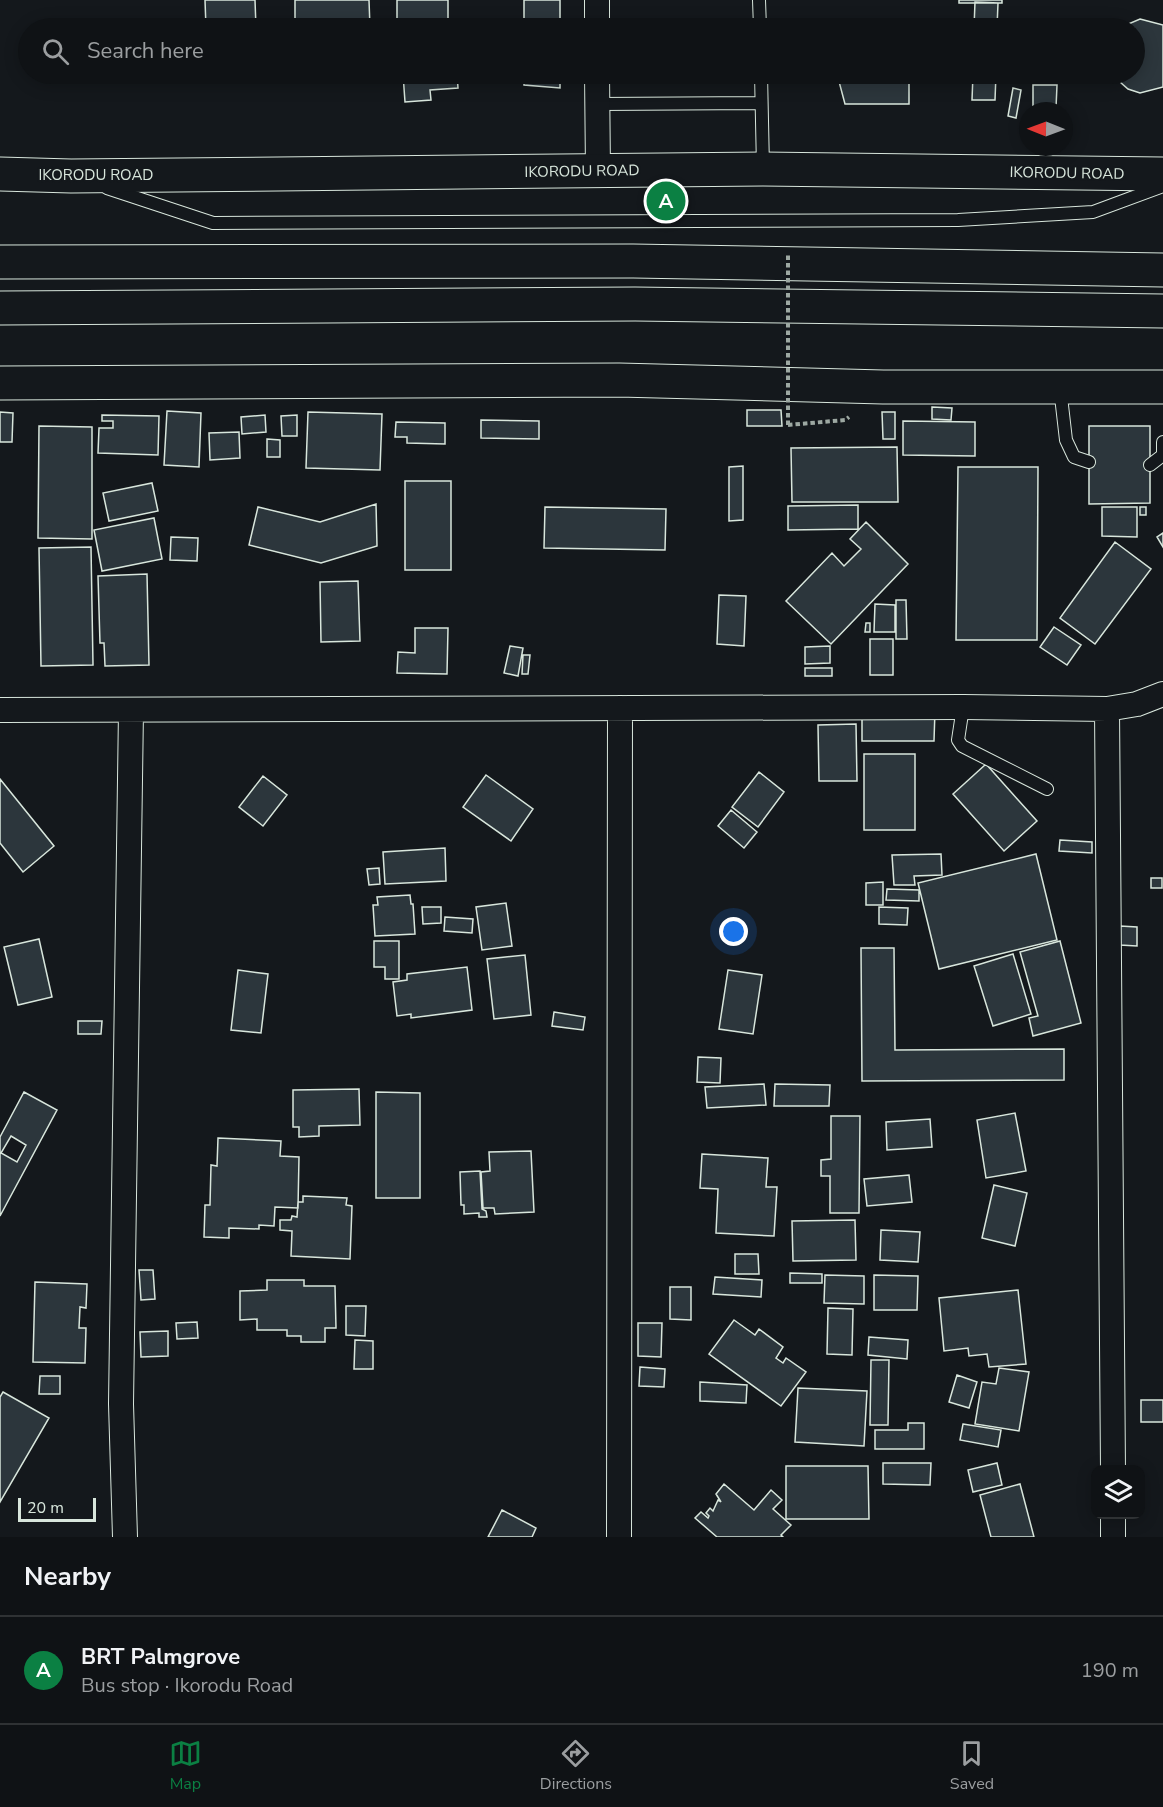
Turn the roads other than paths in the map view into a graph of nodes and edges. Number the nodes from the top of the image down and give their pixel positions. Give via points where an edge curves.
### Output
1 (597, 0) edge
2 (759, 0) edge
3 (597, 18) edge
4 (760, 18) edge
5 (597, 84) edge
6 (760, 84) edge
7 (761, 103) junction
8 (597, 104) junction
9 (763, 169) junction
10 (598, 171) junction
11 (0, 174) edge
12 (1163, 174) edge
13 (71, 176) junction
14 (1163, 186) edge
15 (0, 262) edge
16 (1163, 270) edge
17 (0, 308) edge
18 (1163, 311) edge
19 (0, 383) edge
20 (1059, 387) junction
21 (1163, 387) edge
22 (1163, 442) edge
23 (1089, 462) dead end
24 (1150, 465) dead end
25 (1163, 694) edge
26 (963, 707) junction
27 (620, 708) junction
28 (1107, 709) junction
29 (0, 710) edge
30 (130, 710) junction
31 (1047, 789) dead end
32 (1113, 1465) edge
33 (1113, 1519) edge
34 (125, 1537) edge
35 (619, 1537) edge
36 (1113, 1537) edge

1 - 3 street
2 - 4 lane
5 - 8 street
6 - 7 lane
7 - 8 lane
7 - 9 lane
8 - 10 street
9 - 10 main road, IKORODU ROAD
9 - 12 main road, IKORODU ROAD
10 - 13 main road, IKORODU ROAD
11 - 13 main road, IKORODU ROAD
13 - 14 lane via 213,223 958,220 1093,212
15 - 16 main road via 633,261
17 - 18 main road via 635,304
19 - 20 main road via 619,380
20 - 21 main road
20 - 23 lane via 1066,440 1074,457
22 - 24 lane via 1163,454
25 - 28 street
26 - 27 street
26 - 28 street
26 - 31 lane via 958,740 962,746
27 - 30 street
27 - 35 street
28 - 32 street
29 - 30 street
30 - 34 street via 121,1404
33 - 36 street

